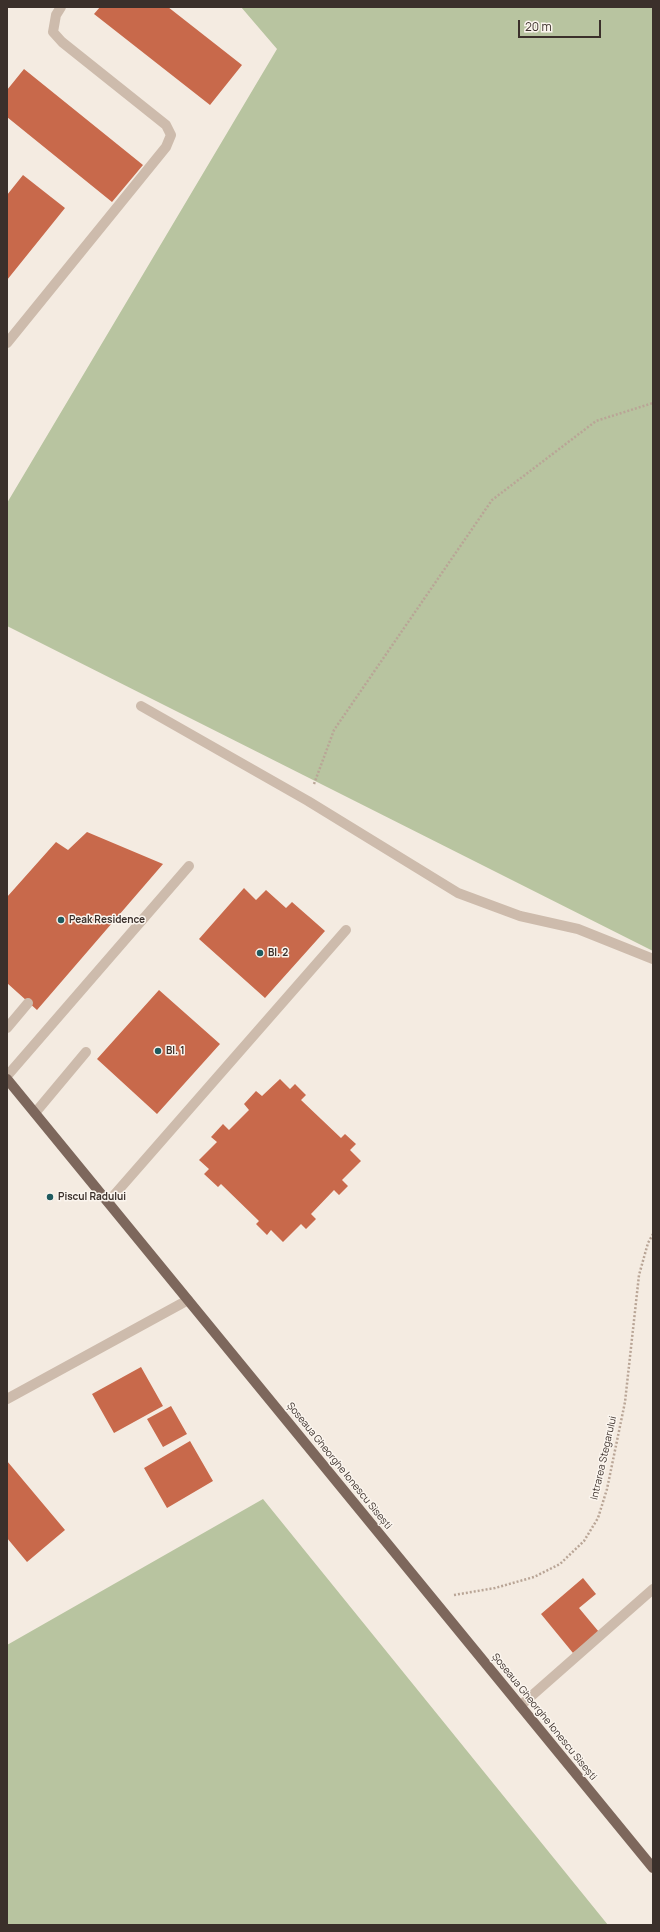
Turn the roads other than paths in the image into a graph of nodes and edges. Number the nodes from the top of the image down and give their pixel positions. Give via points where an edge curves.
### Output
1 (60, 7) edge
2 (7, 343) edge
3 (140, 706) dead end
4 (189, 866) dead end
5 (346, 930) dead end
6 (653, 959) edge
7 (28, 1003) dead end
8 (7, 1028) edge
9 (86, 1052) dead end
10 (7, 1076) edge
11 (7, 1079) edge
12 (11, 1090) edge
13 (35, 1113) junction
14 (108, 1202) junction
15 (188, 1300) junction
16 (7, 1399) edge
17 (653, 1589) edge
18 (520, 1706) junction
19 (653, 1868) edge

1 - 2 street via 53,32 62,42 166,125 171,135 166,147
3 - 6 street via 308,801 458,893 520,916 578,929
4 - 10 street
5 - 14 street
7 - 8 street
9 - 13 street
11 - 12 main road, Șoseaua Gheorghe Ionescu Sisești
12 - 13 main road, Șoseaua Gheorghe Ionescu Sisești
13 - 14 main road, Șoseaua Gheorghe Ionescu Sisești
14 - 15 main road, Șoseaua Gheorghe Ionescu Sisești
15 - 16 street
15 - 18 main road, Șoseaua Gheorghe Ionescu Sisești
17 - 18 street
18 - 19 main road, Șoseaua Gheorghe Ionescu Sisești

